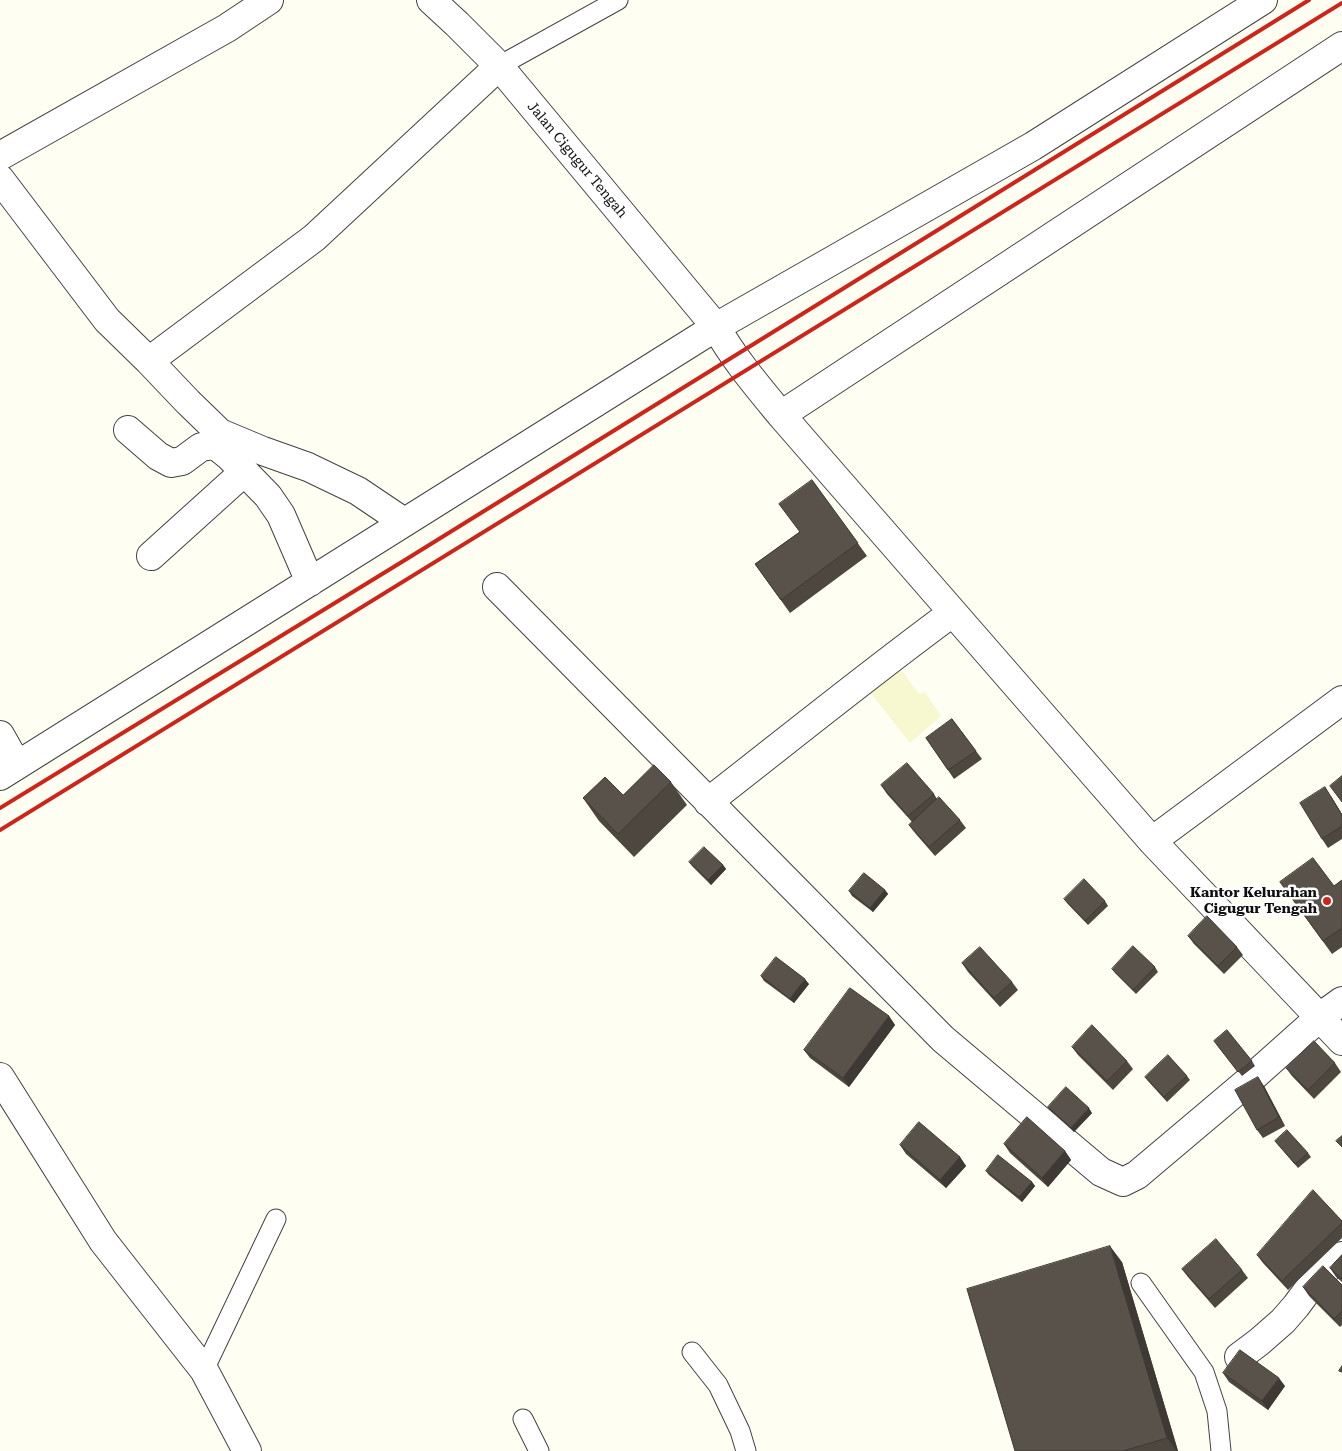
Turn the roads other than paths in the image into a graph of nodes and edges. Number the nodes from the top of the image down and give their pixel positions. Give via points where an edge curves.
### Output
1 (268, 0) edge
2 (431, 0) edge
3 (618, 0) edge
4 (1264, 0) edge
5 (1342, 46) edge
6 (499, 66) junction
7 (0, 156) edge
8 (0, 179) edge
9 (716, 327) junction
10 (150, 361) junction
11 (781, 415) junction
12 (128, 430) dead end
13 (244, 472) junction
14 (404, 522) junction
15 (152, 556) dead end
16 (310, 582) junction
17 (498, 587) dead end
18 (952, 613) junction
19 (1342, 700) edge
20 (0, 735) edge
21 (8, 770) edge
22 (708, 802) junction
23 (1152, 842) junction
24 (1342, 1001) edge
25 (1320, 1017) junction
26 (1342, 1041) edge
27 (0, 1077) edge
28 (276, 1219) dead end
29 (1342, 1256) edge
30 (1141, 1283) dead end
31 (692, 1352) dead end
32 (1239, 1357) edge
33 (204, 1370) junction
34 (523, 1419) dead end
35 (247, 1451) edge
36 (539, 1451) edge
37 (746, 1451) edge
38 (1221, 1451) edge

1 - 7 street via 227,28
2 - 6 street, Jalan Cigugur Tengah
3 - 6 lane
4 - 9 street via 1033,146
5 - 11 street
6 - 9 street, Jalan Cigugur Tengah
6 - 10 street via 314,238
8 - 10 street via 107,320
9 - 11 street, Jalan Cigugur Tengah via 746,372
9 - 14 street
10 - 14 street via 220,433 308,467 358,491
11 - 18 street, Jalan Cigugur Tengah
12 - 13 street via 171,463 182,461 201,447 215,445
13 - 15 street
13 - 16 street via 268,496 281,515
14 - 16 street
16 - 21 street
17 - 22 street
18 - 22 street
18 - 23 street, Jalan Cigugur Tengah
19 - 23 street
20 - 21 street
22 - 25 street via 943,1039 1101,1172 1123,1182 1137,1175
23 - 25 street, Jalan Cigugur Tengah
24 - 25 street
25 - 26 street, Jalan Cigugur Tengah
27 - 33 street via 103,1241
28 - 33 lane
29 - 32 street via 1319,1275 1283,1321
30 - 38 lane via 1204,1372 1217,1411
31 - 37 lane via 718,1385
33 - 35 street
34 - 36 lane

